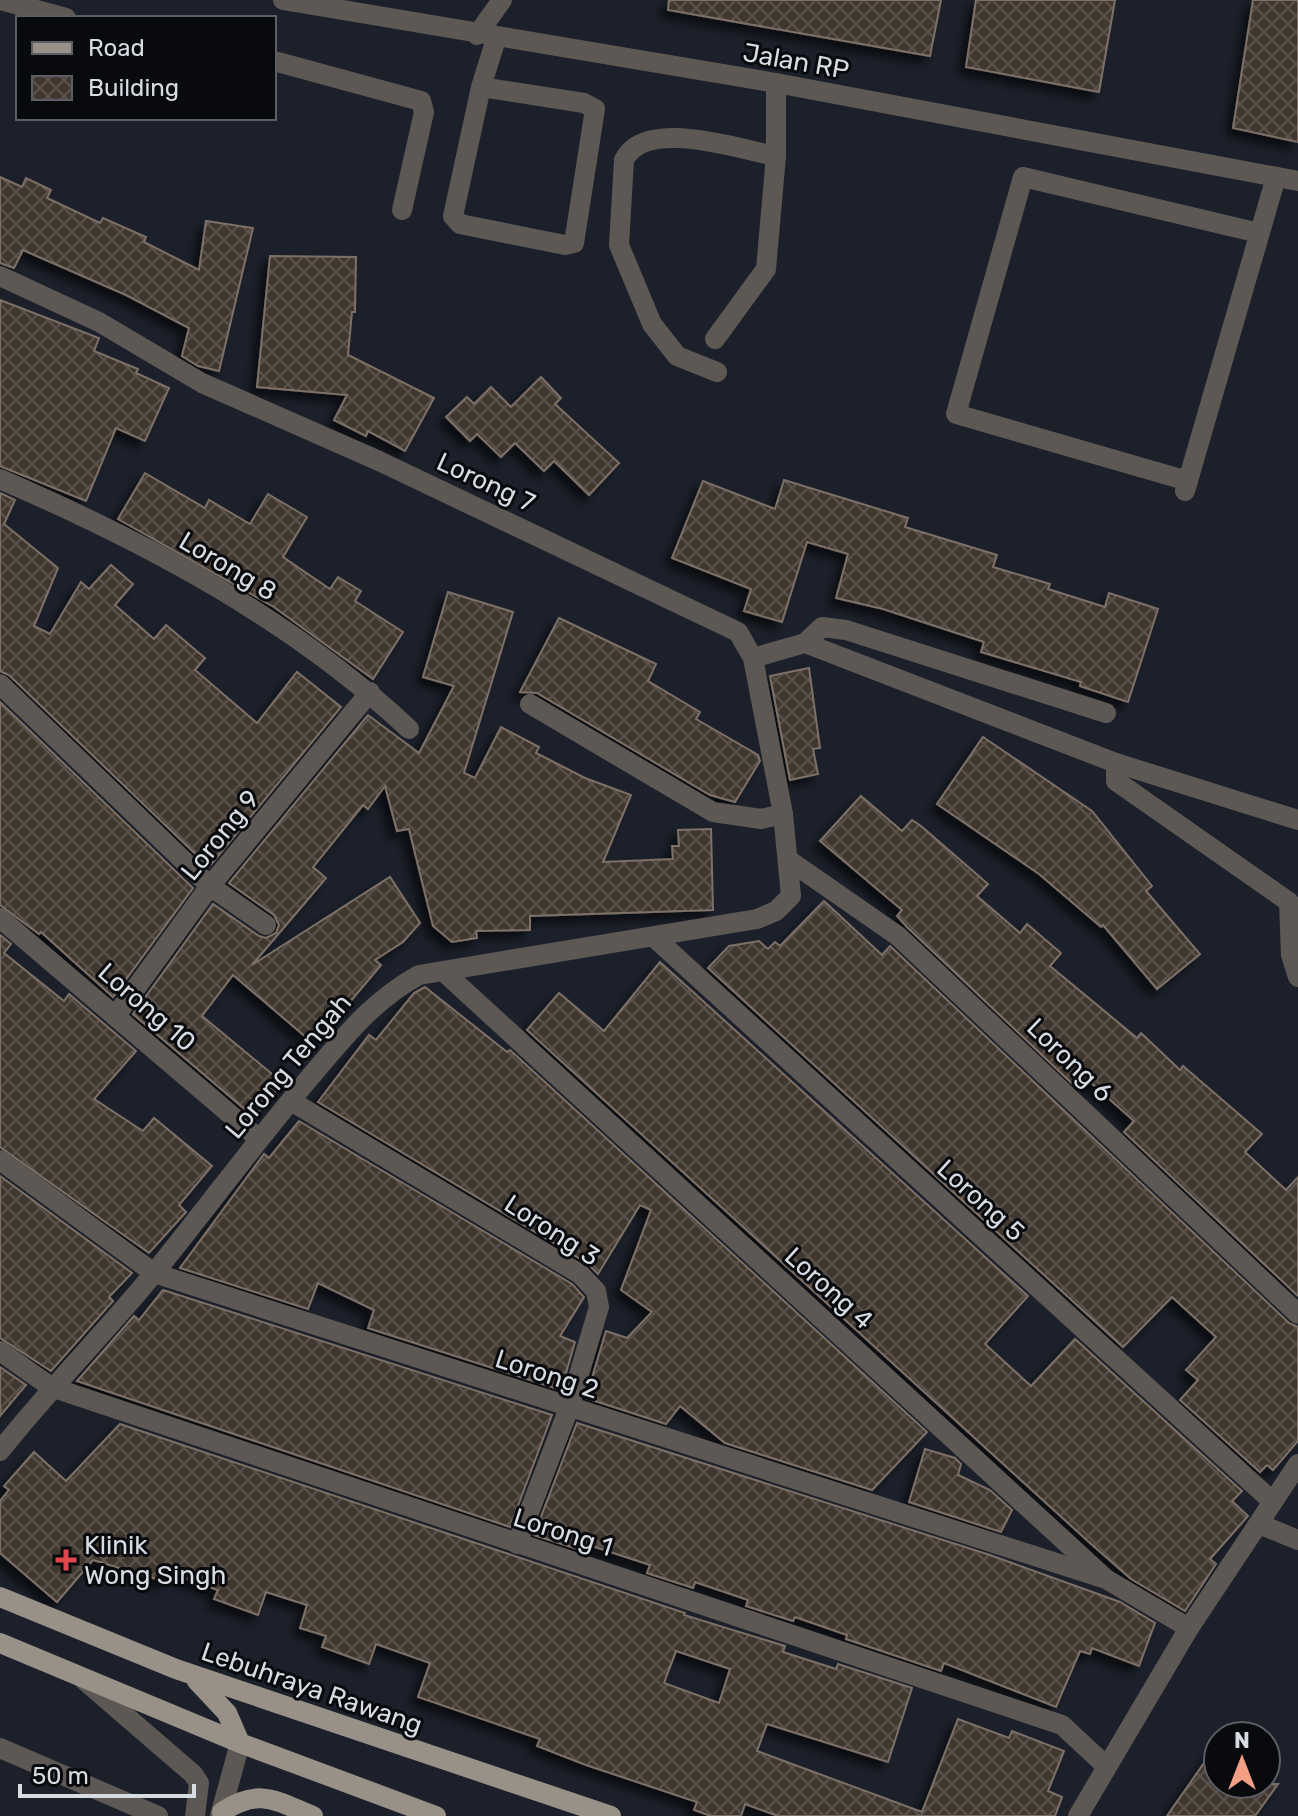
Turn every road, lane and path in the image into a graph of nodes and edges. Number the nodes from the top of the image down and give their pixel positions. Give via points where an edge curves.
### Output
1 (283, 0) edge
2 (502, 0) edge
3 (7, 2) edge
4 (59, 16) edge
5 (486, 37) junction
6 (276, 62) edge
7 (776, 83) junction
8 (481, 87) junction
9 (776, 156) junction
10 (1276, 177) junction
11 (1298, 181) edge
12 (402, 210) dead end
13 (1259, 233) junction
14 (0, 276) edge
15 (715, 339) dead end
16 (717, 372) dead end
17 (0, 479) edge
18 (805, 643) junction
19 (753, 658) junction
20 (0, 684) edge
21 (370, 692) junction
22 (530, 704) dead end
23 (1106, 713) dead end
24 (409, 729) dead end
25 (1116, 763) junction
26 (783, 814) junction
27 (1298, 820) edge
28 (790, 861) junction
29 (210, 886) junction
30 (0, 918) edge
31 (266, 925) dead end
32 (655, 938) junction
33 (444, 972) junction
34 (1298, 977) edge
35 (117, 1014) junction
36 (291, 1101) junction
37 (258, 1138) junction
38 (0, 1160) edge
39 (154, 1273) junction
40 (1298, 1314) edge
41 (0, 1351) edge
42 (51, 1387) junction
43 (569, 1408) junction
44 (0, 1451) edge
45 (1298, 1464) edge
46 (1272, 1501) junction
47 (1259, 1524) junction
48 (1298, 1540) edge
49 (517, 1544) junction
50 (1106, 1579) junction
51 (0, 1597) edge
52 (1189, 1628) junction
53 (0, 1643) edge
54 (176, 1669) junction
55 (78, 1674) junction
56 (240, 1743) junction
57 (0, 1748) edge
58 (1105, 1765) junction
59 (583, 1805) junction
60 (221, 1814) edge
61 (156, 1816) edge
62 (195, 1816) edge
63 (313, 1816) edge
64 (436, 1816) edge
65 (554, 1816) edge
66 (611, 1816) edge
67 (1078, 1816) edge

1 - 5 street, Jalan RP
2 - 5 street
3 - 4 street
5 - 7 street, Jalan RP
5 - 8 street
6 - 12 street via 421,101 424,112
7 - 9 street
7 - 10 street, Jalan RP
8 - 8 street via 595,109 574,243 460,224 453,216
9 - 15 street via 766,269
9 - 16 street via 648,138 630,148 624,160 619,245 652,324 677,356
10 - 11 street, Jalan RP
10 - 13 street
13 - 13 street via 1023,177 956,414 1186,486
14 - 19 street, Lorong 7 via 99,322 202,383 711,617 738,632
17 - 21 street, Lorong 8 via 86,516 224,590
18 - 19 street
18 - 23 street via 822,627 846,630
18 - 25 street
19 - 26 street, Lorong 7
20 - 29 street
21 - 24 street, Lorong 8
21 - 29 street, Lorong 9
22 - 26 street via 713,812 761,819
25 - 27 street
25 - 34 street via 1116,781 1289,902 1291,955
26 - 28 street, Lorong 7
28 - 32 street, Lorong Tengah via 791,896 776,911
28 - 40 street, Lorong 6 via 909,946
29 - 31 street
29 - 35 street, Lorong 9
30 - 35 street, Lorong 10
32 - 33 street, Lorong Tengah
32 - 46 street, Lorong 5
33 - 36 street, Lorong Tengah via 419,975 369,1008
33 - 50 street, Lorong 4
35 - 37 street, Lorong 10
36 - 37 street, Lorong Tengah
36 - 43 street, Lorong 3 via 589,1281 599,1307
37 - 39 street, Lorong Tengah
38 - 39 street, Lorong 2
39 - 42 street, Lorong Tengah
39 - 43 street, Lorong 2
41 - 42 street, Lorong 1
42 - 44 street, Lorong Tengah
42 - 49 street, Lorong 1
43 - 49 street, Lorong 3
43 - 50 street, Lorong 2
45 - 46 street
46 - 47 street
47 - 48 street
47 - 52 street
49 - 58 street, Lorong 1 via 1062,1725
50 - 52 street, Lorong 4
51 - 54 main road, Lebuhraya Rawang
52 - 58 street
53 - 55 main road
54 - 56 main road via 218,1700
54 - 59 main road, Lebuhraya Rawang
55 - 56 main road
55 - 62 street via 193,1774 199,1783
56 - 60 street
56 - 64 main road
57 - 61 street
58 - 67 street
59 - 65 main road via 566,1807
59 - 66 main road, Lebuhraya Rawang
60 - 63 main road via 244,1798 258,1796

